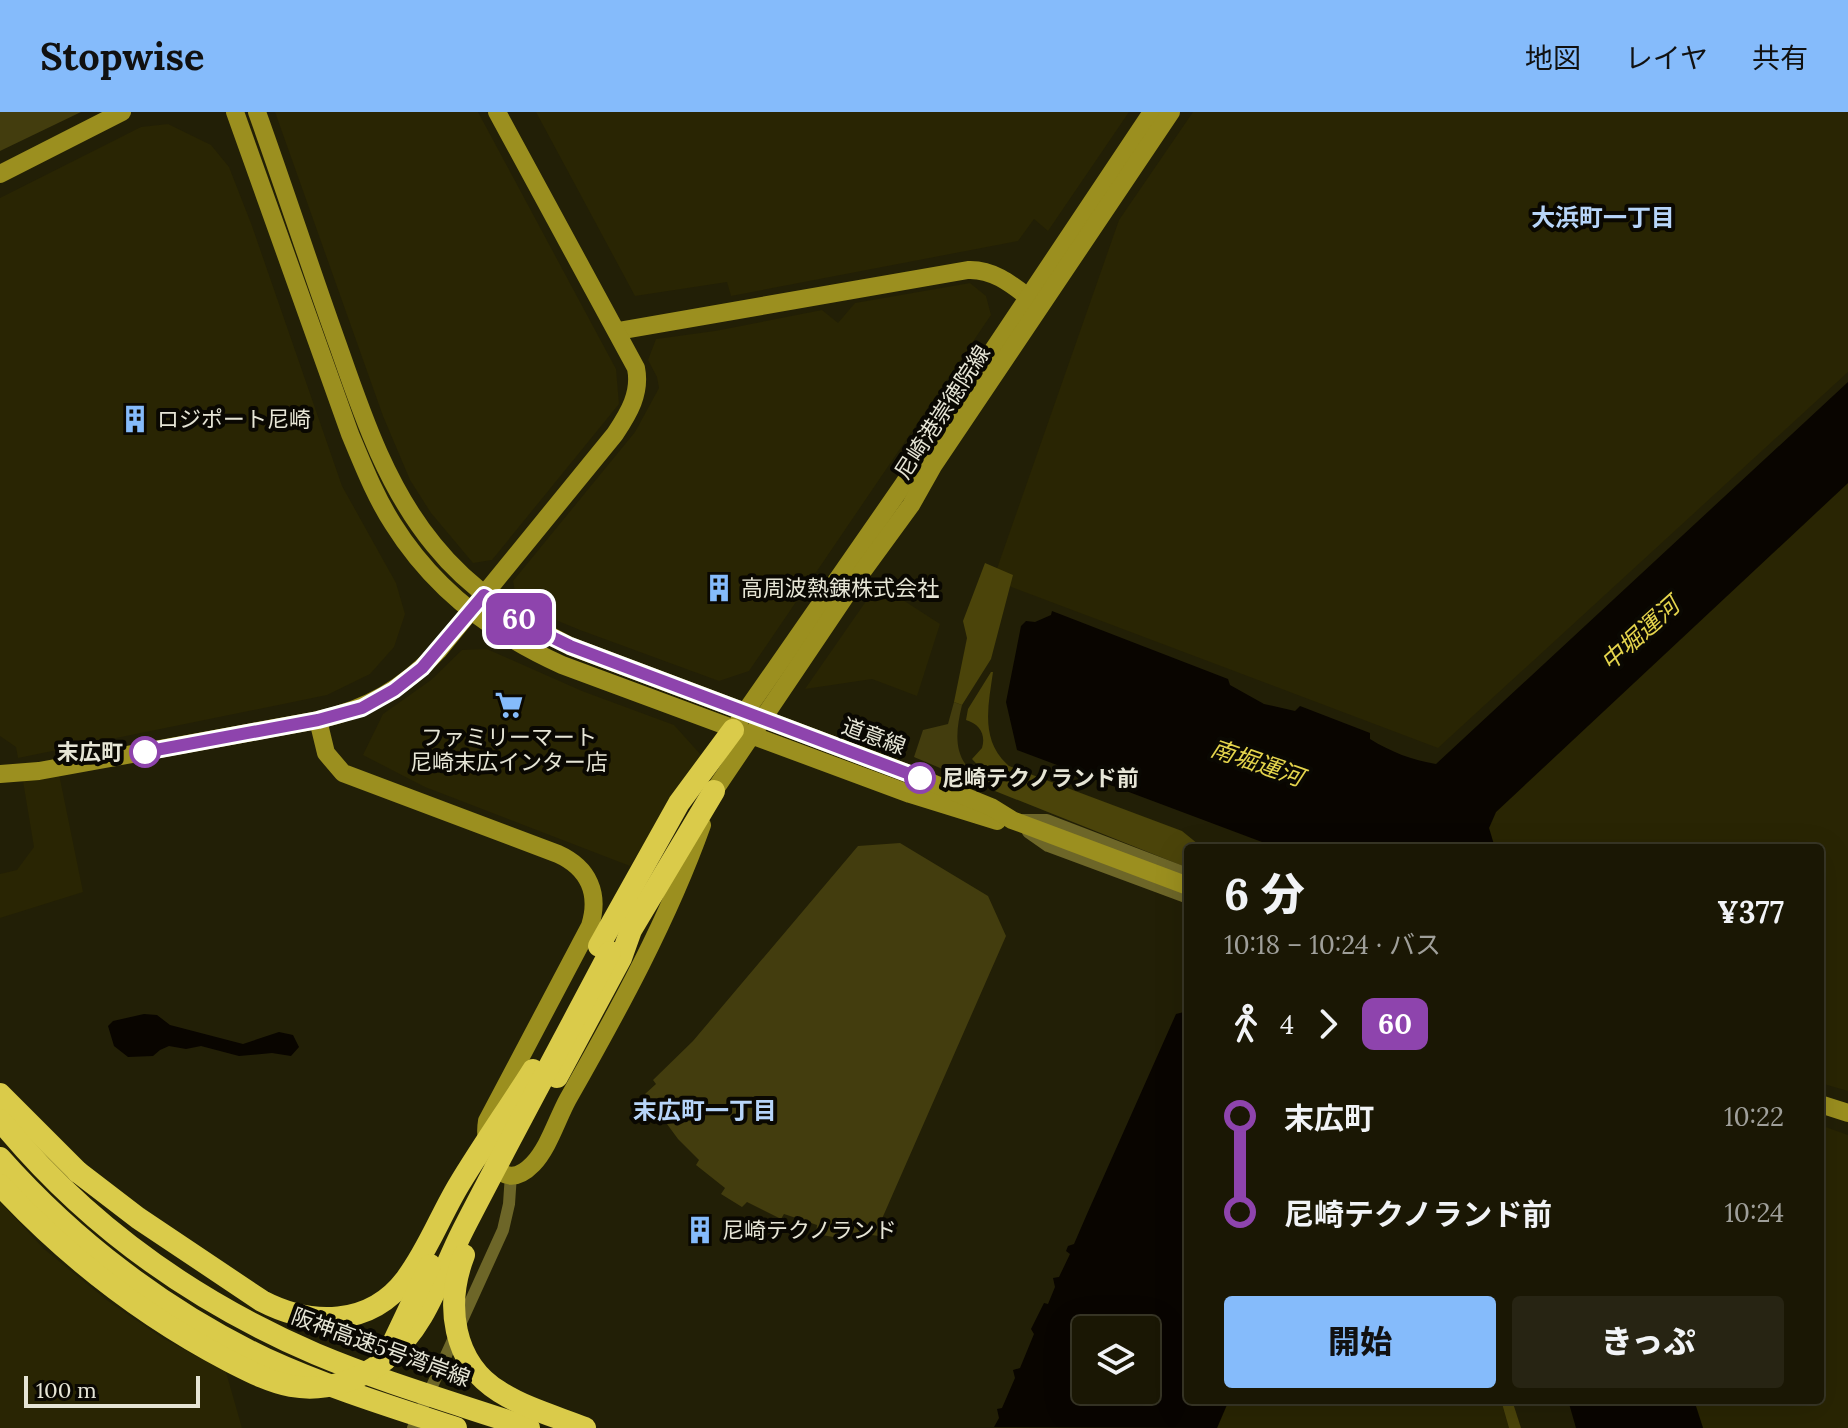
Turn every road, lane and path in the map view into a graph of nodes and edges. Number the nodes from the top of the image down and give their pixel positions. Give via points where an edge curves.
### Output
1 (122, 112) edge
2 (235, 112) edge
3 (257, 112) edge
4 (497, 112) edge
5 (1152, 112) edge
6 (1171, 112) edge
7 (0, 174) edge
8 (1028, 297) junction
9 (618, 331) junction
10 (484, 595) junction
11 (471, 611) junction
12 (318, 720) junction
13 (748, 724) junction
14 (0, 774) edge
15 (714, 791) junction
16 (1012, 820) junction
17 (1184, 872) edge
18 (1184, 884) edge
19 (1184, 897) edge
20 (610, 952) junction
21 (538, 1062) junction
22 (0, 1094) edge
23 (1824, 1105) edge
24 (1848, 1113) edge
25 (0, 1120) edge
26 (0, 1158) edge
27 (511, 1174) junction
28 (0, 1185) edge
29 (402, 1428) edge
30 (413, 1428) edge
31 (456, 1428) edge
32 (529, 1428) edge
33 (585, 1428) edge

1 - 7 street
2 - 11 street via 372,485 417,557
3 - 10 street via 366,424 391,480 435,547
4 - 9 street
5 - 8 street, 尼崎港崇徳院線
6 - 13 street, 尼崎港崇徳院線 via 911,505
8 - 9 street via 988,272 968,270
8 - 13 street, 尼崎港崇徳院線
9 - 10 street via 639,381 628,415
10 - 11 street
10 - 13 street via 527,625
11 - 12 street via 410,679 362,708
11 - 13 street via 537,653
12 - 14 street
12 - 27 street via 326,753 343,773 565,857 591,884 595,910 590,926 487,1121 490,1160 500,1172
13 - 15 street
13 - 16 street, 道意線 via 910,794 997,821
13 - 20 highway via 679,803
15 - 20 highway via 631,930
15 - 27 street via 689,860 613,1019 535,1162
16 - 17 street via 1047,820
16 - 18 street, 道意線
16 - 19 street via 1048,846
20 - 21 highway
20 - 28 highway, bridge via 420,1319 385,1360 342,1383 305,1388 272,1381 179,1333 84,1263
20 - 33 highway, bridge via 467,1248 454,1294 459,1339 483,1379 508,1397
21 - 22 highway, bridge via 459,1184 407,1278 378,1304 340,1319 278,1309 212,1270 78,1172
21 - 29 highway, bridge via 398,1330 388,1375
23 - 24 street
25 - 32 highway, 阪神高速5号湾岸線, bridge via 97,1220 201,1296 319,1355
26 - 31 highway, bridge via 90,1245 188,1316 307,1376
27 - 30 street via 503,1230

